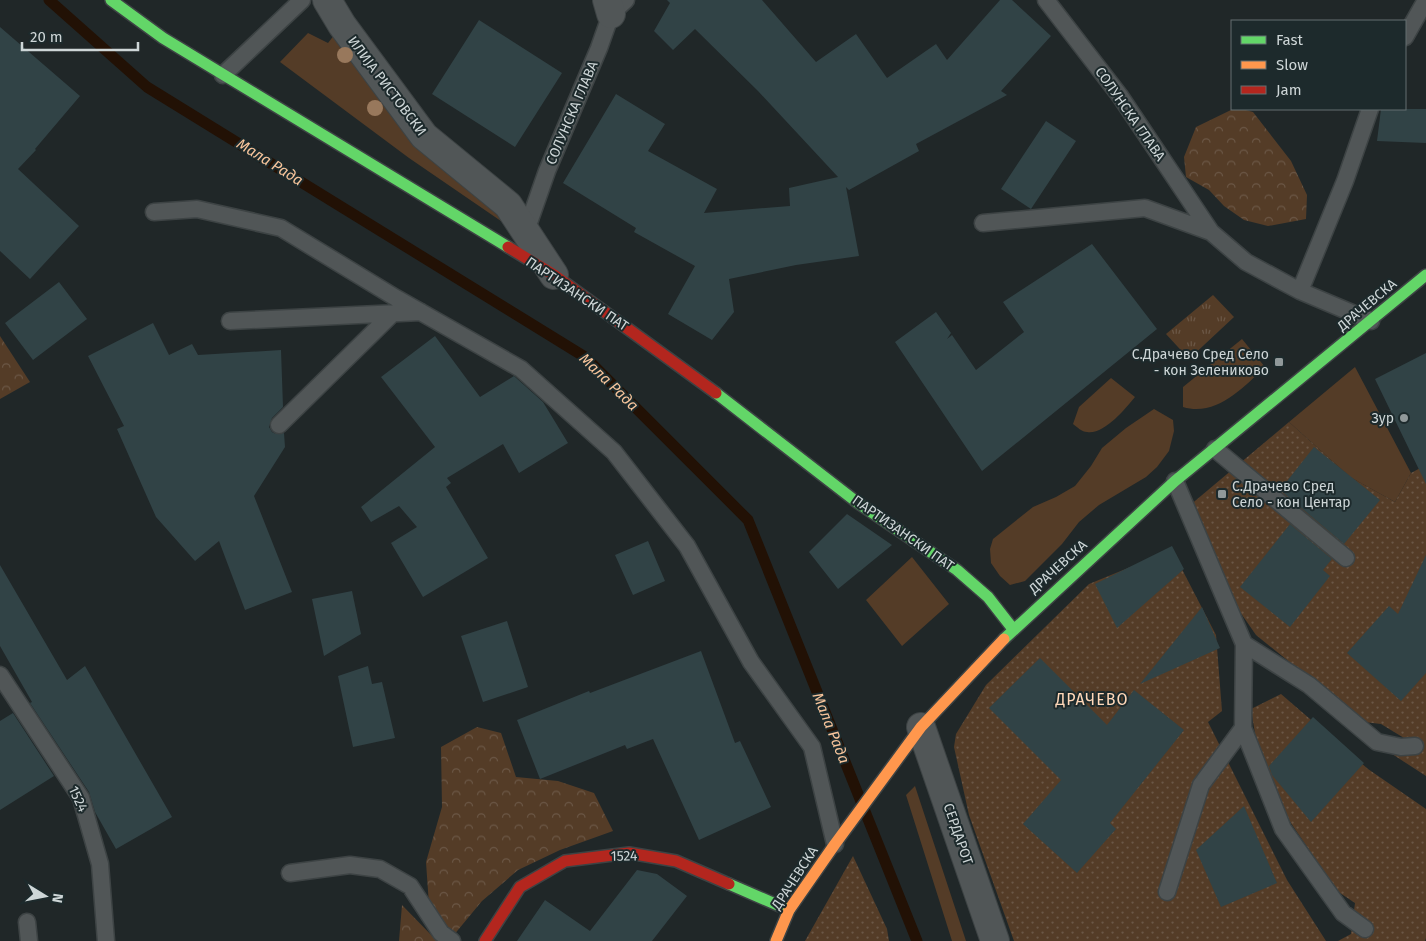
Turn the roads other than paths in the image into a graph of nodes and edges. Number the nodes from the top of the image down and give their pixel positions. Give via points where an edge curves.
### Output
1 (111, 0) edge
2 (302, 0) edge
3 (327, 0) edge
4 (1046, 0) edge
5 (1426, 0) edge
6 (615, 5) edge
7 (1406, 35) edge
8 (223, 75) junction
9 (1370, 110) edge
10 (154, 212) dead end
11 (983, 223) dead end
12 (526, 231) junction
13 (1211, 232) junction
14 (554, 275) junction
15 (1426, 276) edge
16 (1300, 291) junction
17 (421, 312) junction
18 (392, 314) junction
19 (230, 321) dead end
20 (1371, 321) junction
21 (279, 425) dead end
22 (1215, 449) junction
23 (1175, 481) junction
24 (1346, 558) dead end
25 (1013, 629) junction
26 (1244, 644) junction
27 (0, 675) edge
28 (921, 728) junction
29 (1243, 728) junction
30 (1415, 746) dead end
31 (835, 844) junction
32 (290, 873) dead end
33 (1167, 892) dead end
34 (789, 910) junction
35 (27, 922) dead end
36 (1365, 929) dead end
37 (29, 941) edge
38 (106, 941) edge
39 (452, 941) edge
40 (485, 941) edge
41 (776, 941) edge
42 (995, 941) edge

1 - 8 street, ПАРТИЗАНСКИ ПАТ
2 - 8 lane
3 - 12 street, ИЛИЈА РИСТОВСКИ via 424,136 508,205
4 - 13 lane, СОЛУНСКА ГЛАВА via 1120,96
5 - 7 lane
6 - 12 lane, СОЛУНСКА ГЛАВА
8 - 14 street, ПАРТИЗАНСКИ ПАТ
9 - 16 lane
10 - 17 lane via 197,208 281,228
11 - 13 lane, СОЛУНСКА ГЛАВА via 1145,208
12 - 14 street, ИЛИЈА РИСТОВСКИ
13 - 16 lane, СОЛУНСКА ГЛАВА via 1246,262
14 - 25 street, ПАРТИЗАНСКИ ПАТ via 695,377 858,503 957,570 988,597
15 - 20 street, ДРАЧЕВСКА
16 - 20 lane, СОЛУНСКА ГЛАВА
17 - 18 lane
17 - 31 lane via 521,369 614,452 687,546 751,662 812,747
18 - 19 lane
18 - 21 lane
20 - 22 street, ДРАЧЕВСКА
22 - 23 street, ДРАЧЕВСКА
22 - 24 lane
23 - 25 street, ДРАЧЕВСКА
23 - 26 lane
25 - 28 street, ДРАЧЕВСКА
26 - 29 lane
26 - 30 lane via 1309,685 1377,742
27 - 38 lane, 1524 via 81,798 100,864
28 - 31 street, ДРАЧЕВСКА
28 - 42 street, СЕРДАРОТ
29 - 33 lane via 1201,785
29 - 36 lane via 1283,829 1342,913
31 - 34 street, ДРАЧЕВСКА
32 - 39 lane via 350,865 380,869 410,886 442,933
34 - 40 street, 1524 via 676,861 629,853 565,861 520,886
34 - 41 street, ДРАЧЕВСКА
35 - 37 lane

